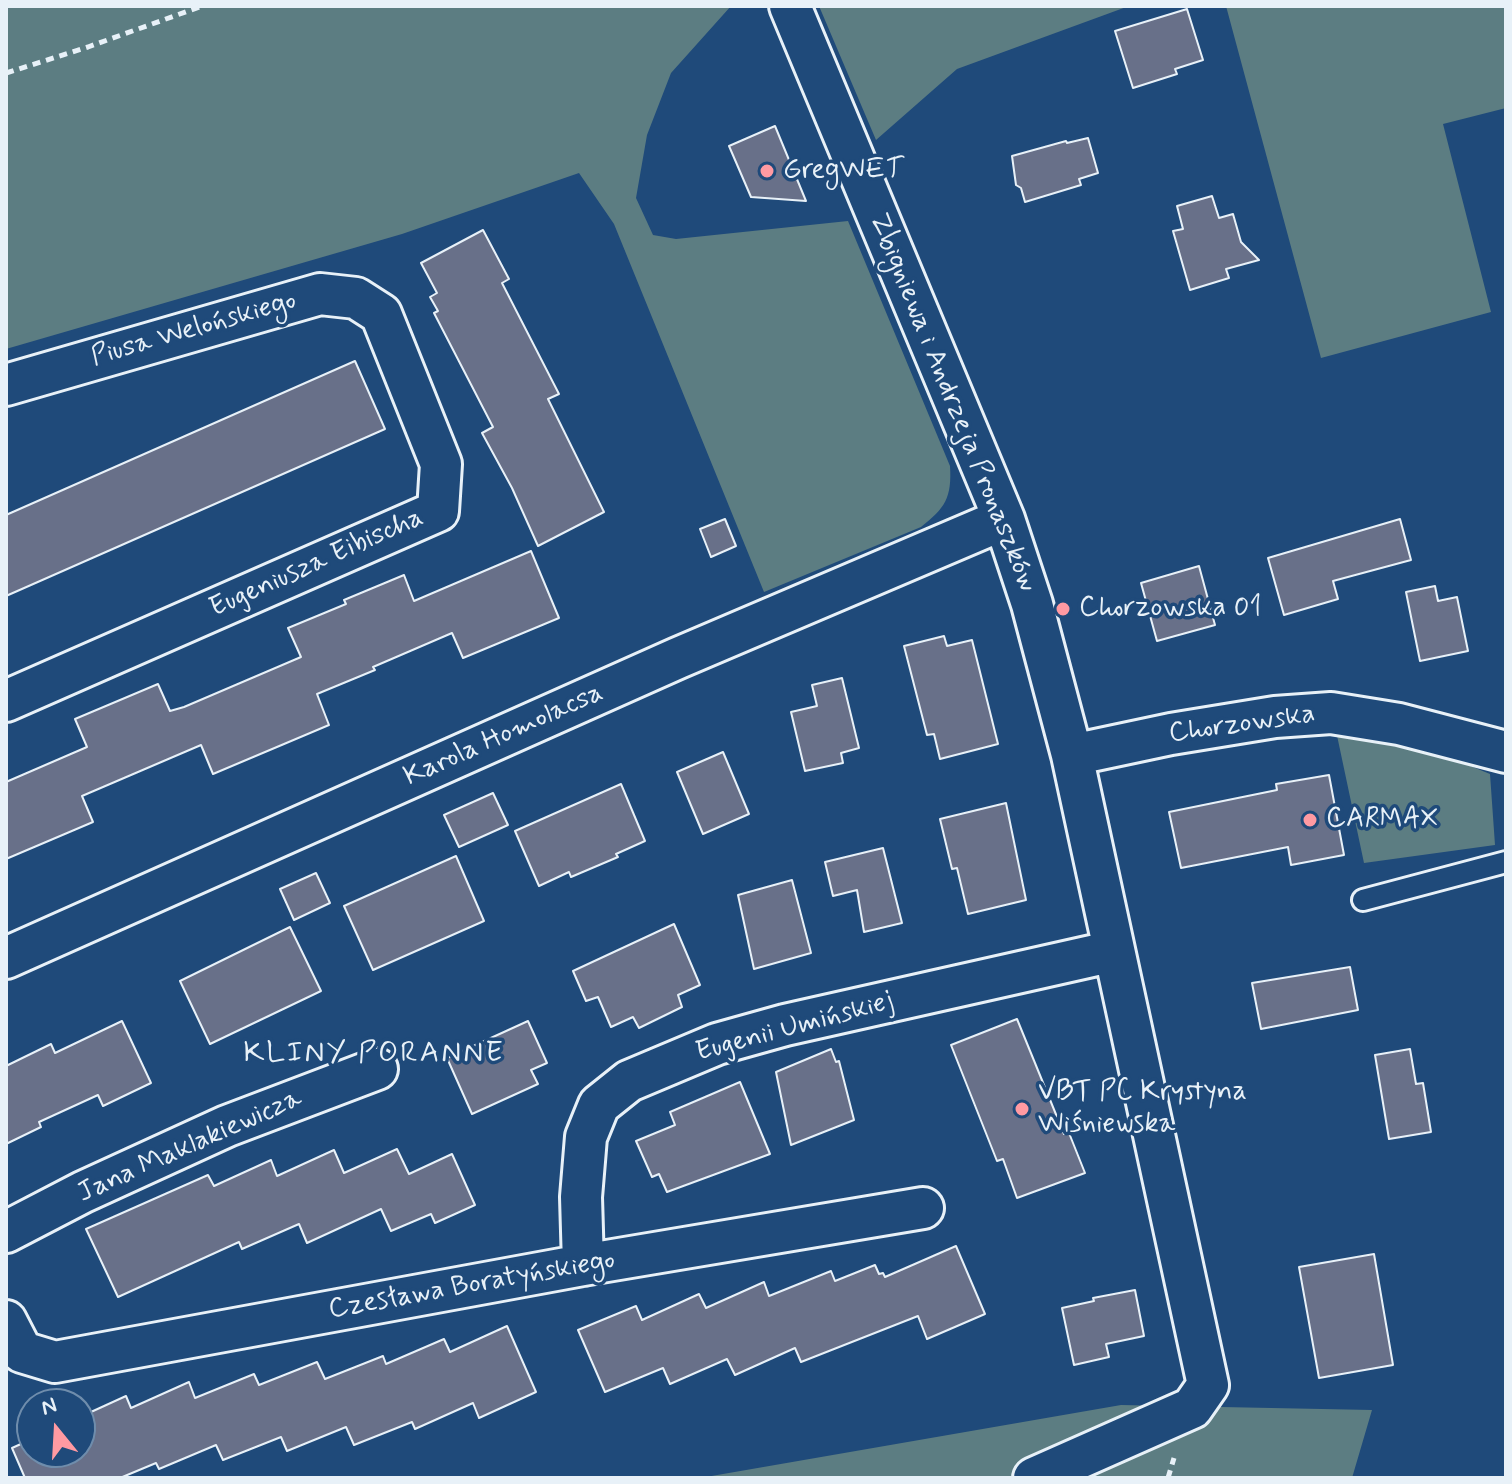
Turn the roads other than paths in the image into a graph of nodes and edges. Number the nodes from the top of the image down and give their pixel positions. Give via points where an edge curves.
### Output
1 (790, 6) edge
2 (381, 314) joint
3 (6, 385) edge
4 (1004, 519) junction
5 (6, 701) edge
6 (1506, 752) edge
7 (1072, 755) junction
8 (1506, 862) edge
9 (1363, 900) dead end
10 (1114, 951) junction
11 (6, 958) edge
12 (377, 1069) dead end
13 (923, 1208) dead end
14 (6, 1232) edge
15 (583, 1265) junction
16 (14, 1337) edge
17 (1034, 1478) edge

1 - 4 street, Zbigniewa i Andrzeja Pronaszków
2 - 3 street, Piusa Welońskiego via 356,298 320,294
2 - 5 street, Eugeniusza Eibischa via 441,464 438,511
4 - 7 street, Zbigniewa i Andrzeja Pronaszków
4 - 11 street, Karola Homolacsa via 678,658
6 - 7 street, Chorzowska via 1399,724 1331,713 1245,722
7 - 10 street, Zbigniewa i Andrzeja Pronaszków
8 - 9 lane
10 - 15 street, Eugenii Umińskiej via 785,1025 717,1044 629,1081 599,1105 586,1137
10 - 17 street, Zbigniewa i Andrzeja Pronaszków via 1208,1385 1192,1408
12 - 14 street, Jana Maklakiewicza via 227,1126
13 - 15 street, Czesława Boratyńskiego
15 - 16 street, Czesława Boratyńskiego via 55,1362

